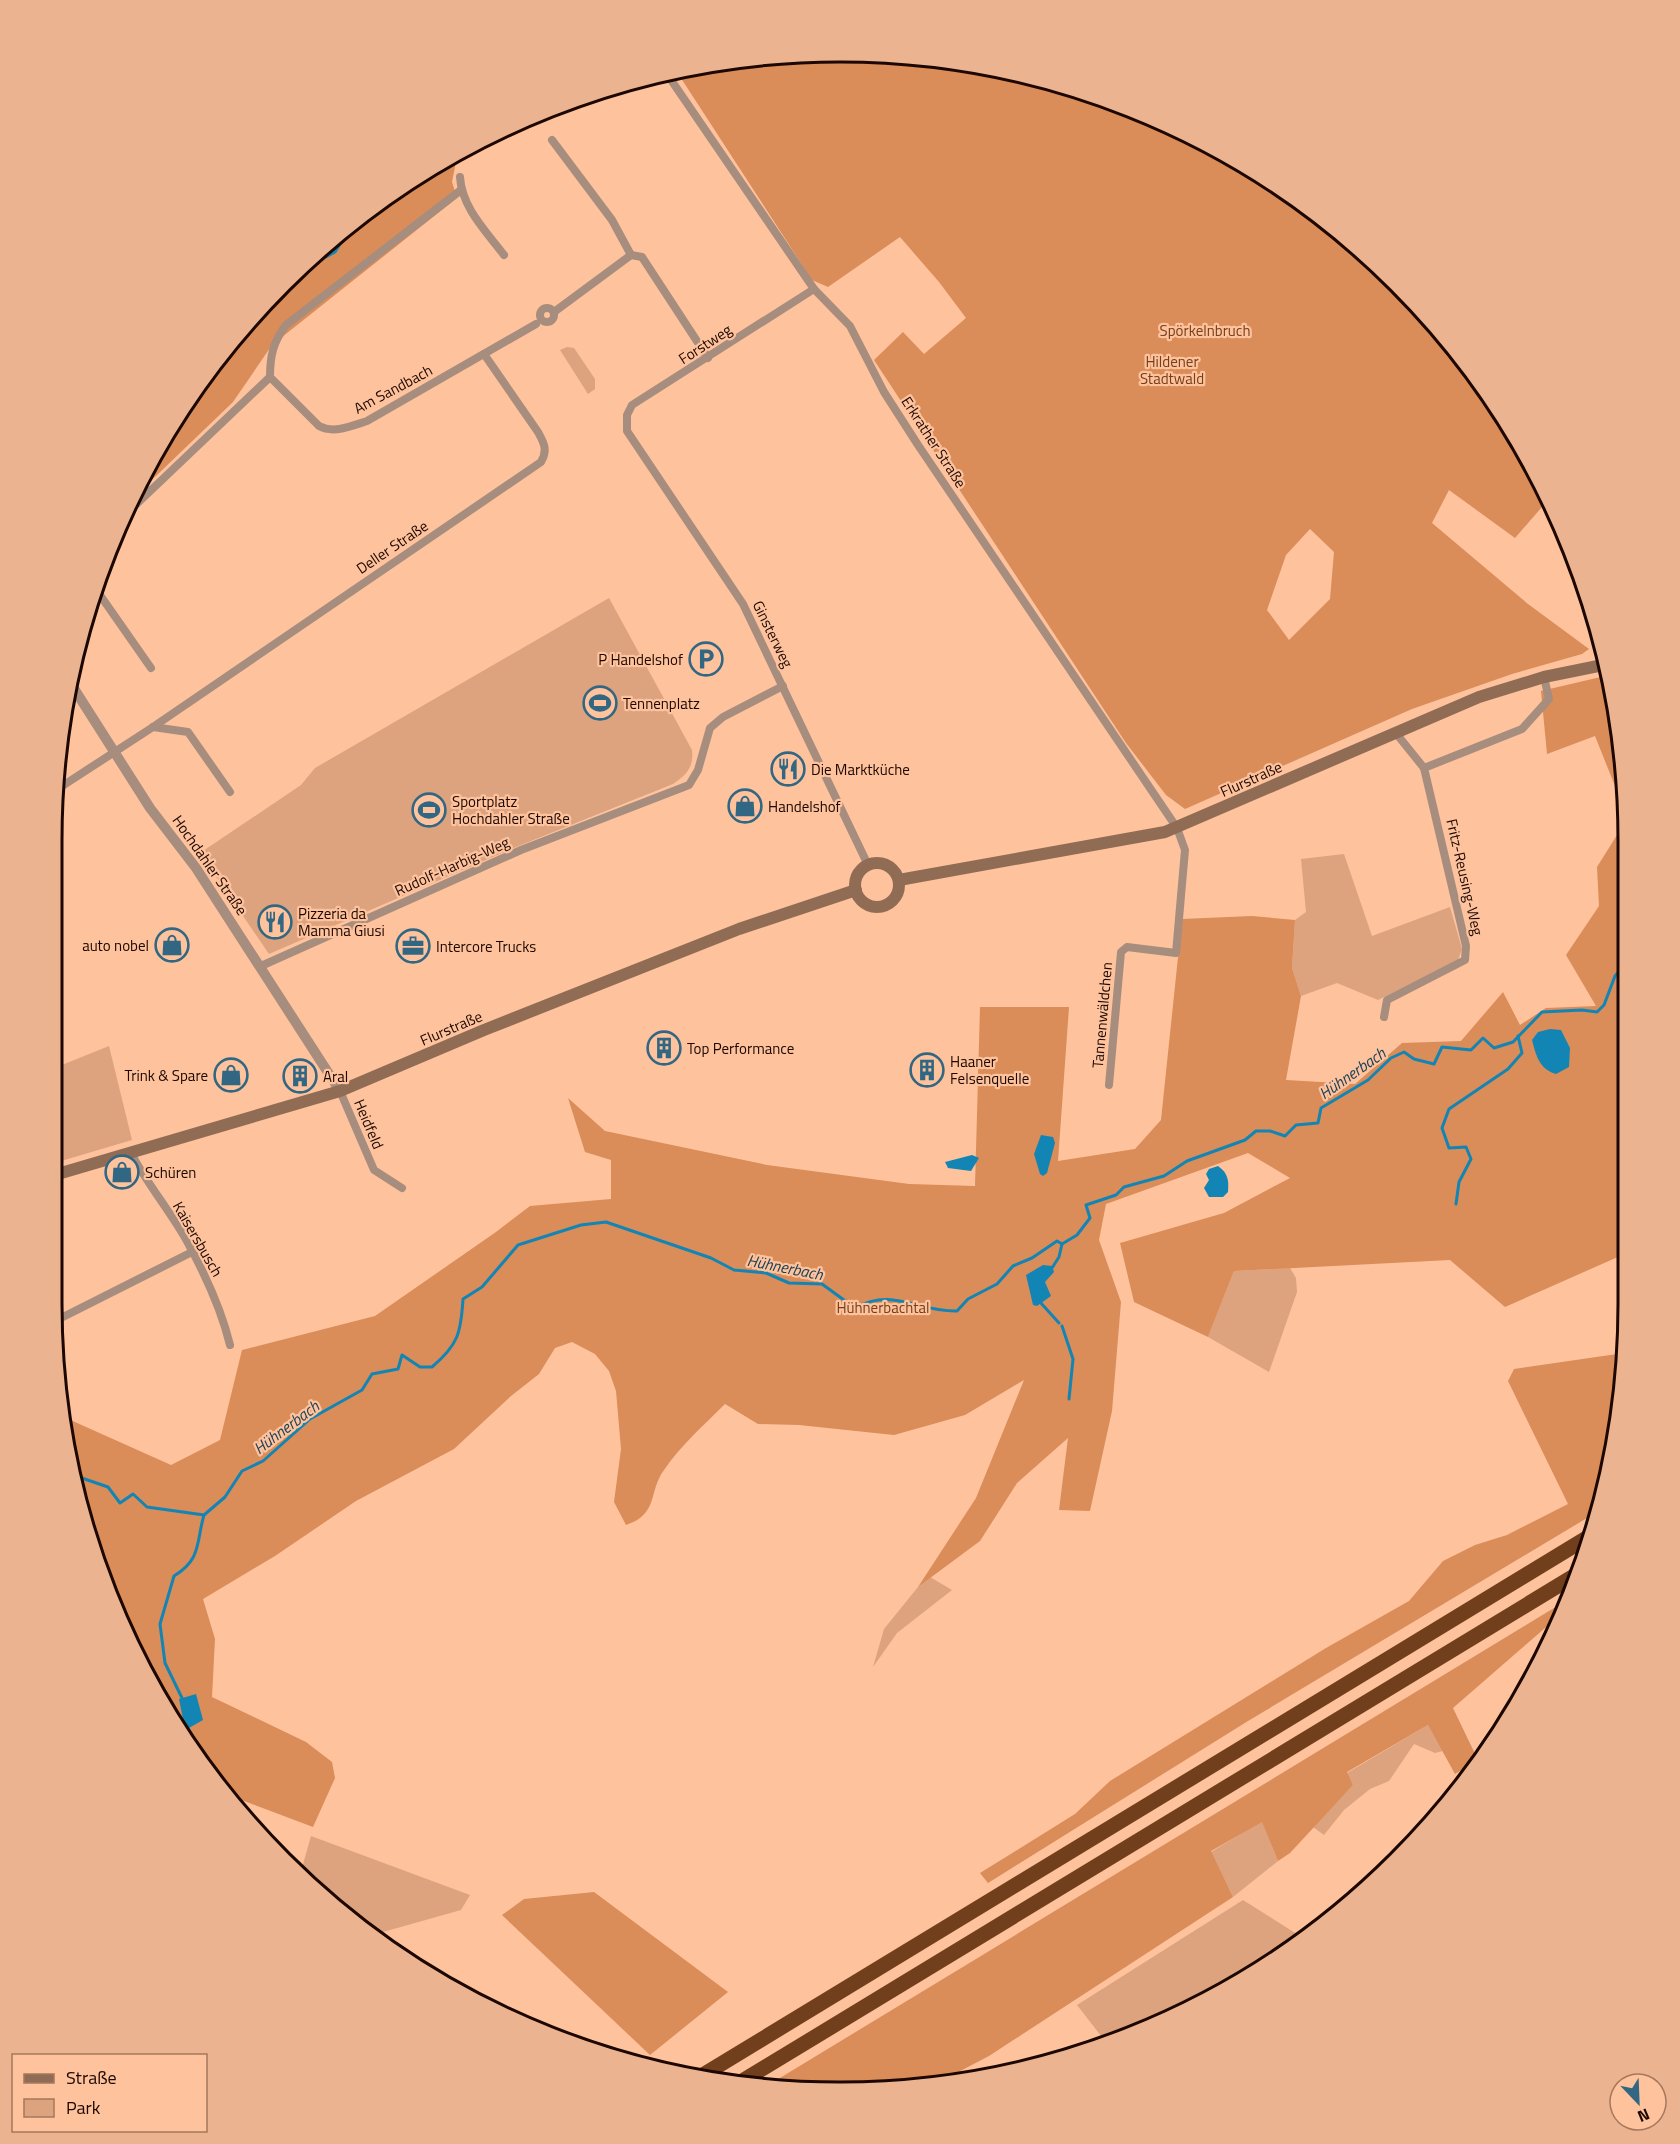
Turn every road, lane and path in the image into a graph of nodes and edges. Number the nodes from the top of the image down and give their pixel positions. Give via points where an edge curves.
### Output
1 (671, 80) edge
2 (552, 140) dead end
3 (459, 177) dead end
4 (460, 190) junction
5 (504, 255) dead end
6 (631, 255) junction
7 (813, 289) junction
8 (554, 312) dead end
9 (536, 324) dead end
10 (484, 354) junction
11 (708, 358) junction
12 (270, 377) junction
13 (627, 431) joint
14 (140, 501) edge
15 (101, 596) edge
16 (1599, 666) edge
17 (151, 668) dead end
18 (1544, 677) junction
19 (783, 686) junction
20 (76, 691) edge
21 (153, 727) junction
22 (1395, 732) junction
23 (114, 752) junction
24 (1424, 768) junction
25 (63, 785) edge
26 (230, 792) dead end
27 (1178, 828) junction
28 (868, 865) junction
29 (899, 880) junction
30 (856, 890) junction
31 (261, 966) junction
32 (1384, 1017) dead end
33 (1109, 1086) dead end
34 (339, 1091) junction
35 (131, 1153) junction
36 (62, 1173) edge
37 (402, 1188) dead end
38 (192, 1252) junction
39 (62, 1317) edge
40 (230, 1345) dead end
41 (1581, 1542) edge
42 (1567, 1580) edge
43 (709, 2071) edge
44 (749, 2077) edge

1 - 7 street, Erkrather Straße
2 - 6 street via 612,220
3 - 4 street
4 - 5 street
4 - 12 street via 286,325 270,358
6 - 8 street
6 - 11 street via 642,256
7 - 11 street, Forstweg
7 - 27 street, Erkrather Straße via 850,326 884,392 918,445
9 - 10 street, Am Sandbach
10 - 12 street, Am Sandbach via 367,421 328,431
10 - 21 street, Deller Straße via 538,432 546,455 541,462
11 - 13 street, Forstweg via 633,405 627,415
12 - 14 street
13 - 19 street, Ginsterweg via 743,604
15 - 17 street
16 - 18 main road, Flurstraße
18 - 22 main road, Flurstraße via 1479,697
18 - 24 street via 1549,699 1522,729
19 - 28 street, Ginsterweg
19 - 31 street, Rudolf-Harbig-Weg via 723,717 710,728 698,770 689,785 521,850
20 - 23 street, Hochdahler Straße
21 - 23 street, Deller Straße
21 - 26 street via 188,732
22 - 24 street, Fritz-Reusing-Weg
22 - 27 main road, Flurstraße
23 - 25 street, Deller Straße
23 - 31 street, Hochdahler Straße
24 - 32 street, Fritz-Reusing-Weg via 1466,945 1465,960 1387,1000
27 - 29 main road, Flurstraße
27 - 33 street, Tannenwäldchen via 1185,850 1176,953 1127,947 1121,952
28 - 29 main road via 886,864
28 - 30 main road via 857,876
29 - 30 main road via 897,894 877,907 863,903
30 - 34 main road, Flurstraße via 738,929
31 - 34 street, Hochdahler Straße
34 - 35 main road, Flurstraße
34 - 37 street, Heidfeld via 374,1170
35 - 36 main road, Flurstraße
35 - 38 street, Kaisersbusch
38 - 39 street
38 - 40 street, Kaisersbusch via 222,1313
41 - 43 highway
42 - 44 highway

